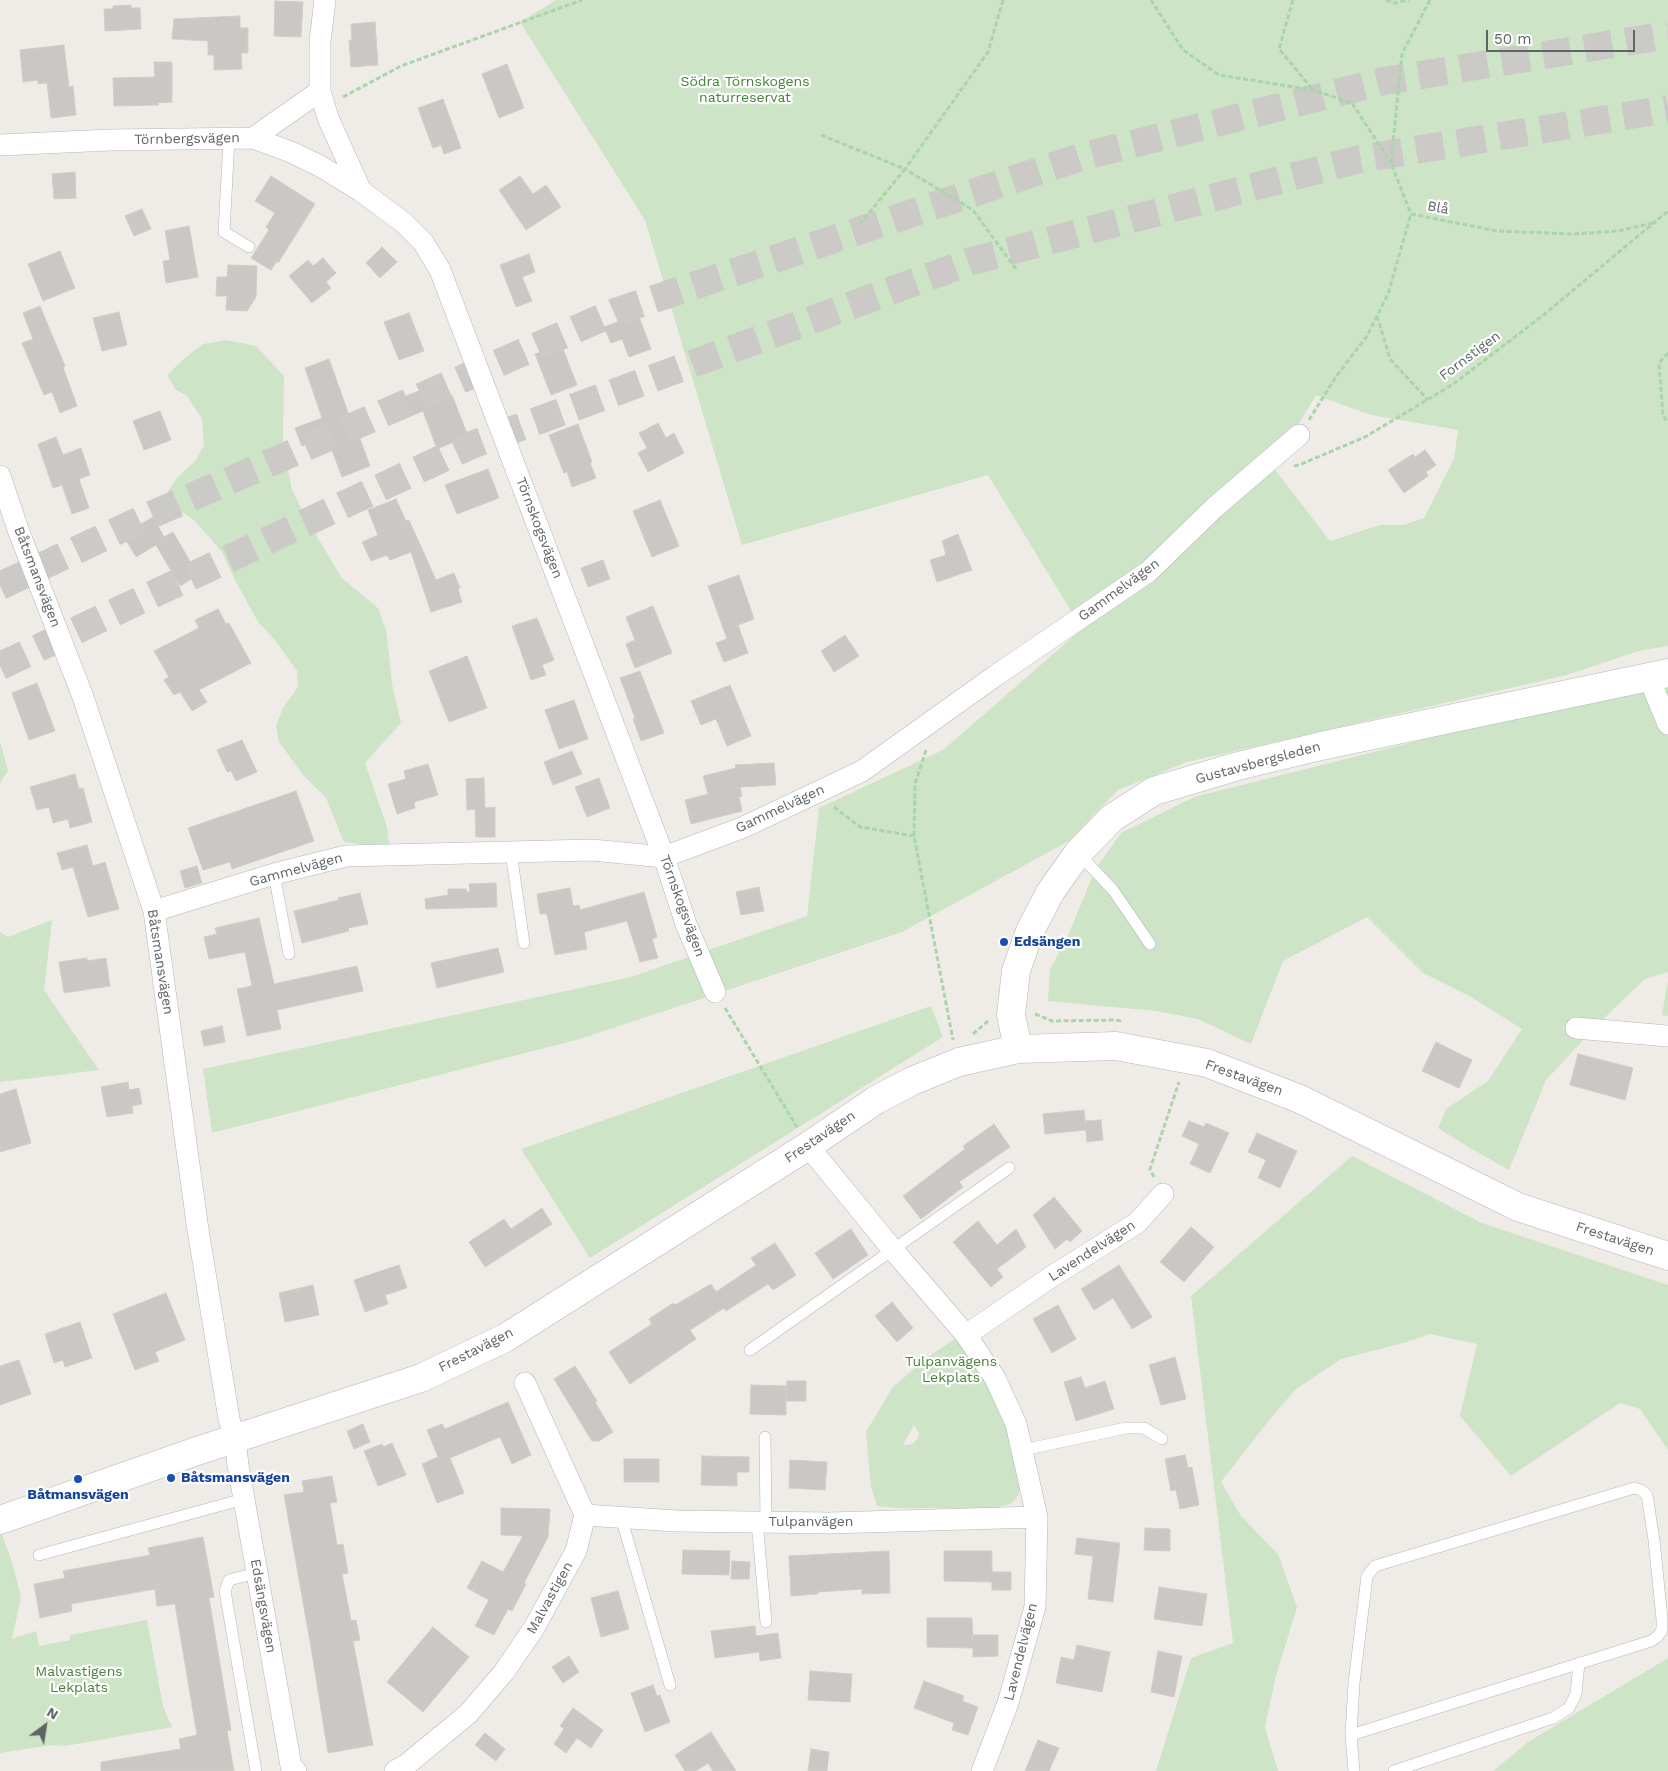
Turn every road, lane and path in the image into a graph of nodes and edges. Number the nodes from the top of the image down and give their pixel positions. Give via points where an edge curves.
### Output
1 (326, 0) edge
2 (582, 0) edge
3 (1003, 0) edge
4 (1151, 0) edge
5 (1293, 0) edge
6 (1386, 0) edge
7 (1409, 0) edge
8 (1430, 0) edge
9 (1313, 90) junction
10 (322, 99) junction
11 (820, 135) dead end
12 (253, 138) junction
13 (229, 139) junction
14 (0, 145) edge
15 (1391, 163) junction
16 (905, 169) junction
17 (361, 191) junction
18 (1668, 211) edge
19 (1411, 214) junction
20 (1654, 223) junction
21 (860, 224) dead end
22 (248, 247) dead end
23 (1016, 269) dead end
24 (1377, 316) junction
25 (1668, 353) edge
26 (1428, 400) junction
27 (1668, 422) edge
28 (1299, 435) joint
29 (1258, 469) junction
30 (0, 476) edge
31 (1658, 676) edge
32 (936, 718) junction
33 (1668, 724) edge
34 (816, 793) junction
35 (914, 836) junction
36 (511, 852) junction
37 (1078, 853) junction
38 (664, 857) junction
39 (274, 874) junction
40 (154, 911) junction
41 (524, 942) dead end
42 (1150, 944) dead end
43 (289, 954) dead end
44 (715, 992) joint
45 (1011, 1015) junction
46 (1123, 1022) dead end
47 (1576, 1028) dead end
48 (969, 1036) dead end
49 (1668, 1036) edge
50 (961, 1040) dead end
51 (1018, 1049) junction
52 (1180, 1078) dead end
53 (808, 1146) junction
54 (1010, 1168) dead end
55 (1163, 1194) joint
56 (893, 1250) junction
57 (1668, 1256) edge
58 (966, 1334) junction
59 (750, 1350) dead end
60 (526, 1382) dead end
61 (765, 1437) dead end
62 (235, 1439) junction
63 (1162, 1439) dead end
64 (1023, 1450) junction
65 (244, 1499) junction
66 (585, 1515) junction
67 (621, 1517) junction
68 (1037, 1517) junction
69 (0, 1520) edge
70 (761, 1522) junction
71 (39, 1555) dead end
72 (257, 1573) junction
73 (766, 1622) dead end
74 (1579, 1662) junction
75 (670, 1685) dead end
76 (1351, 1735) junction
77 (256, 1771) edge
78 (296, 1771) edge
79 (395, 1771) edge
80 (982, 1771) edge
81 (1354, 1771) edge
82 (1394, 1771) edge

1 - 10 street via 320,41
2 - 10 path via 401,66
3 - 16 path via 988,52
4 - 9 path via 1183,50 1219,75
5 - 9 path via 1279,49
6 - 7 path via 1395,3
8 - 15 path, Blå via 1402,54
9 - 15 path via 1352,103
10 - 12 street
10 - 17 street
11 - 16 path
12 - 13 street, Törnbergsvägen
12 - 17 street, Törnbergsvägen via 320,166
13 - 14 street, Törnbergsvägen
13 - 22 lane via 224,232
15 - 19 path, Blå
16 - 21 path
16 - 23 path via 974,210
17 - 38 street, Törnskogsvägen via 404,223 422,242 440,270
18 - 20 path, Fornstigen
19 - 20 path, Blå via 1497,231 1573,234 1618,231
19 - 24 path via 1388,294
20 - 26 path, Fornstigen via 1541,317
24 - 26 path via 1390,359
24 - 28 path via 1367,336 1335,378
25 - 27 path via 1659,364 1663,416
26 - 29 path, Fornstigen via 1364,436 1300,465
28 - 29 street, Gammelvägen
29 - 32 street, Gammelvägen via 1148,572
30 - 40 street, Båtsmansvägen via 83,697
31 - 33 street
31 - 37 street, Gustavsbergsleden via 1320,746 1154,791 1112,818
32 - 34 street, Gammelvägen via 862,771
32 - 35 path via 915,784
34 - 35 path via 860,827
34 - 38 street, Gammelvägen via 744,827
35 - 50 path via 954,1044
36 - 38 street, Gammelvägen via 592,850
36 - 39 street, Gammelvägen via 346,856
36 - 41 lane
37 - 42 lane via 1113,890
37 - 45 street, Gustavsbergsleden via 1051,891 1030,931 1016,971
38 - 44 street, Törnskogsvägen via 686,924
39 - 40 street, Gammelvägen
39 - 43 lane
40 - 62 street, Båtsmansvägen via 198,1230
44 - 53 path
45 - 46 path via 1033,1014 1052,1021
45 - 48 path via 990,1019
45 - 51 street, Gustavsbergsleden
47 - 49 street
51 - 53 street, Frestavägen via 959,1062 912,1081 876,1100
51 - 57 street, Frestavägen via 1116,1046 1207,1063 1300,1099 1518,1207
52 - 55 path via 1150,1169
53 - 56 street, Lavendelvägen
53 - 62 street, Frestavägen via 505,1338 421,1378
54 - 56 lane
55 - 58 street, Lavendelvägen via 1137,1223
56 - 58 street, Lavendelvägen
56 - 59 lane
58 - 64 street, Lavendelvägen via 995,1378 1016,1424
60 - 66 street
61 - 70 lane
62 - 65 street, Edsängsvägen
62 - 69 street, Frestavägen
63 - 64 lane via 1144,1428 1126,1428
64 - 68 street, Lavendelvägen
65 - 71 lane
65 - 72 street, Edsängsvägen
66 - 67 street, Tulpanvägen
66 - 79 street, Malvastigen via 576,1550 534,1628 504,1672 468,1714
67 - 70 street, Tulpanvägen
67 - 75 lane
68 - 70 street, Tulpanvägen
68 - 80 street, Lavendelvägen via 1034,1607 1008,1703
70 - 73 lane
72 - 77 lane via 229,1580 225,1592
72 - 78 street, Edsängsvägen via 291,1766
74 - 76 lane
74 - 76 lane via 1651,1641 1662,1630 1647,1495 1641,1490 1634,1488 1375,1566 1367,1576
74 - 82 lane via 1576,1694 1569,1708 1552,1718
76 - 81 lane

